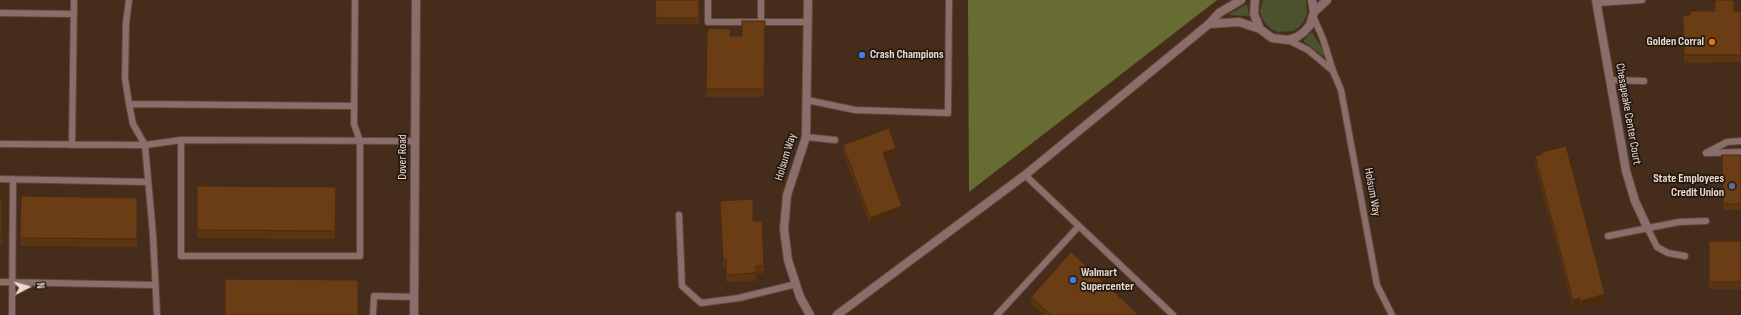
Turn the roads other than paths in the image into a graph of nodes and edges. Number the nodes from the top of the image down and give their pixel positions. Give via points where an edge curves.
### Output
1 (74, 0) edge
2 (129, 0) edge
3 (355, 0) edge
4 (416, 0) edge
5 (708, 0) edge
6 (761, 0) edge
7 (808, 0) edge
8 (949, 0) edge
9 (1241, 0) edge
10 (1255, 0) edge
11 (1312, 0) edge
12 (1327, 0) edge
13 (1642, 0) edge
14 (1596, 2) edge
15 (0, 13) edge
16 (74, 14) junction
17 (1314, 14) junction
18 (761, 21) junction
19 (807, 22) junction
20 (1209, 24) junction
21 (1260, 28) junction
22 (1288, 40) junction
23 (1333, 71) junction
24 (1610, 80) junction
25 (1644, 81) dead end
26 (807, 100) junction
27 (129, 104) junction
28 (354, 106) junction
29 (806, 137) junction
30 (181, 140) junction
31 (836, 140) dead end
32 (1741, 140) edge
33 (360, 141) junction
34 (415, 141) junction
35 (0, 144) edge
36 (72, 145) junction
37 (145, 145) junction
38 (1741, 152) edge
39 (1025, 175) junction
40 (0, 179) edge
41 (13, 179) junction
42 (148, 182) junction
43 (679, 215) dead end
44 (1706, 221) dead end
45 (1079, 226) junction
46 (1648, 229) junction
47 (1608, 236) dead end
48 (1685, 256) dead end
49 (0, 282) edge
50 (12, 283) junction
51 (796, 284) junction
52 (155, 285) junction
53 (414, 297) junction
54 (12, 315) edge
55 (157, 315) edge
56 (373, 315) edge
57 (414, 315) edge
58 (810, 315) edge
59 (837, 315) edge
60 (997, 315) edge
61 (1173, 315) edge
62 (1392, 315) edge

1 - 16 lane
2 - 27 lane via 125,78
3 - 28 lane
4 - 34 street, Dover Road
5 - 18 lane via 708,22
6 - 18 lane
7 - 19 street, Holsum Way
8 - 26 lane via 948,113 855,110
9 - 20 street via 1219,13
10 - 21 street via 1254,14
11 - 17 street
12 - 17 street
13 - 14 lane
14 - 24 street, Chesapeake Center Court
15 - 16 lane
16 - 36 lane
17 - 22 street via 1304,32
17 - 23 lane, Holsum Way
18 - 19 lane
19 - 26 street, Holsum Way
20 - 21 street via 1239,22
20 - 39 street
21 - 22 street via 1272,38
22 - 23 lane via 1308,50
23 - 62 lane, Holsum Way via 1341,90 1377,285
24 - 25 lane
24 - 46 street, Chesapeake Center Court via 1626,171 1635,201
26 - 29 street, Holsum Way
27 - 28 lane
27 - 37 lane via 133,124
28 - 33 lane via 354,124
29 - 31 lane
29 - 51 street, Holsum Way via 787,195 784,229 788,260
30 - 33 lane
30 - 33 lane via 181,256 360,256
30 - 37 lane
32 - 38 lane via 1727,142 1706,154
33 - 34 lane
34 - 53 street, Dover Road
35 - 36 lane
36 - 37 lane
37 - 42 lane
39 - 45 lane
39 - 59 street
40 - 41 lane
41 - 42 lane
41 - 50 lane
42 - 52 lane
43 - 51 lane via 682,286 701,303 739,298
44 - 46 lane via 1679,222
45 - 60 lane
45 - 61 lane
46 - 47 lane
46 - 48 lane via 1657,247 1668,253
49 - 50 lane
50 - 52 lane
50 - 54 lane
51 - 58 street, Holsum Way
52 - 55 lane
53 - 56 lane via 374,296
53 - 57 street, Dover Road

